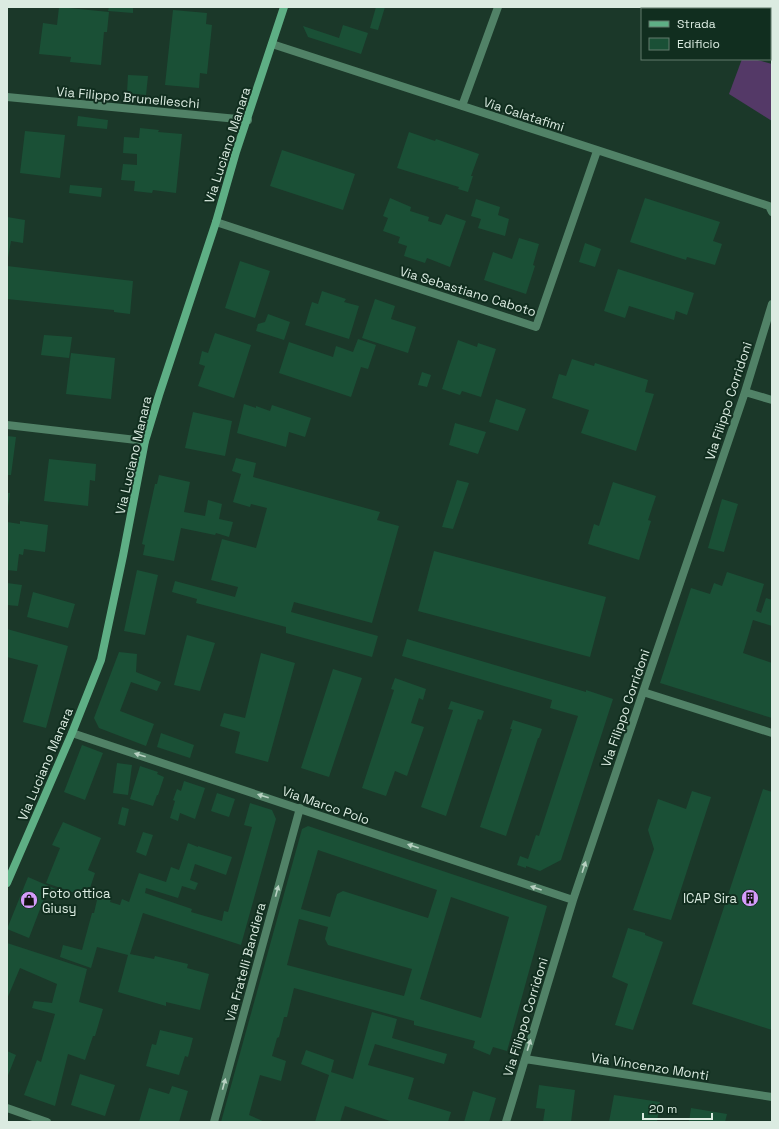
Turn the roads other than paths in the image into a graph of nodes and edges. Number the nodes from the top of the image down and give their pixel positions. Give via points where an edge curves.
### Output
1 (284, 7) edge
2 (498, 7) edge
3 (272, 44) junction
4 (7, 97) edge
5 (462, 106) junction
6 (248, 120) junction
7 (597, 151) junction
8 (771, 209) edge
9 (216, 222) junction
10 (772, 304) edge
11 (746, 392) junction
12 (772, 400) edge
13 (7, 425) edge
14 (145, 442) junction
15 (643, 692) junction
16 (72, 733) junction
17 (772, 733) edge
18 (300, 808) junction
19 (7, 883) edge
20 (573, 900) junction
21 (525, 1059) junction
22 (772, 1097) edge
23 (7, 1108) edge
24 (47, 1122) edge
25 (214, 1122) edge
26 (506, 1122) edge

1 - 3 main road, Via Luciano Manara
2 - 5 street
3 - 5 street, Via Calatafimi
3 - 6 main road, Via Luciano Manara
4 - 6 street, Via Filippo Brunelleschi
5 - 7 street, Via Calatafimi
6 - 9 main road, Via Luciano Manara
7 - 8 street, Via Calatafimi
7 - 9 street, Via Sebastiano Caboto via 536,327
9 - 14 main road, Via Luciano Manara via 158,395
10 - 11 street, Via Filippo Corridoni
11 - 12 street
11 - 15 street, Via Filippo Corridoni
13 - 14 street
14 - 16 main road, Via Luciano Manara via 101,660
15 - 17 street
20 -> 15 street, Via Filippo Corridoni
18 -> 16 street, Via Marco Polo
16 - 19 main road, Via Luciano Manara
20 -> 18 street, Via Marco Polo
25 -> 18 street, Via Fratelli Bandiera
21 -> 20 street, Via Filippo Corridoni
21 - 22 street, Via Vincenzo Monti
21 - 26 street, Via Filippo Corridoni
23 - 24 street

